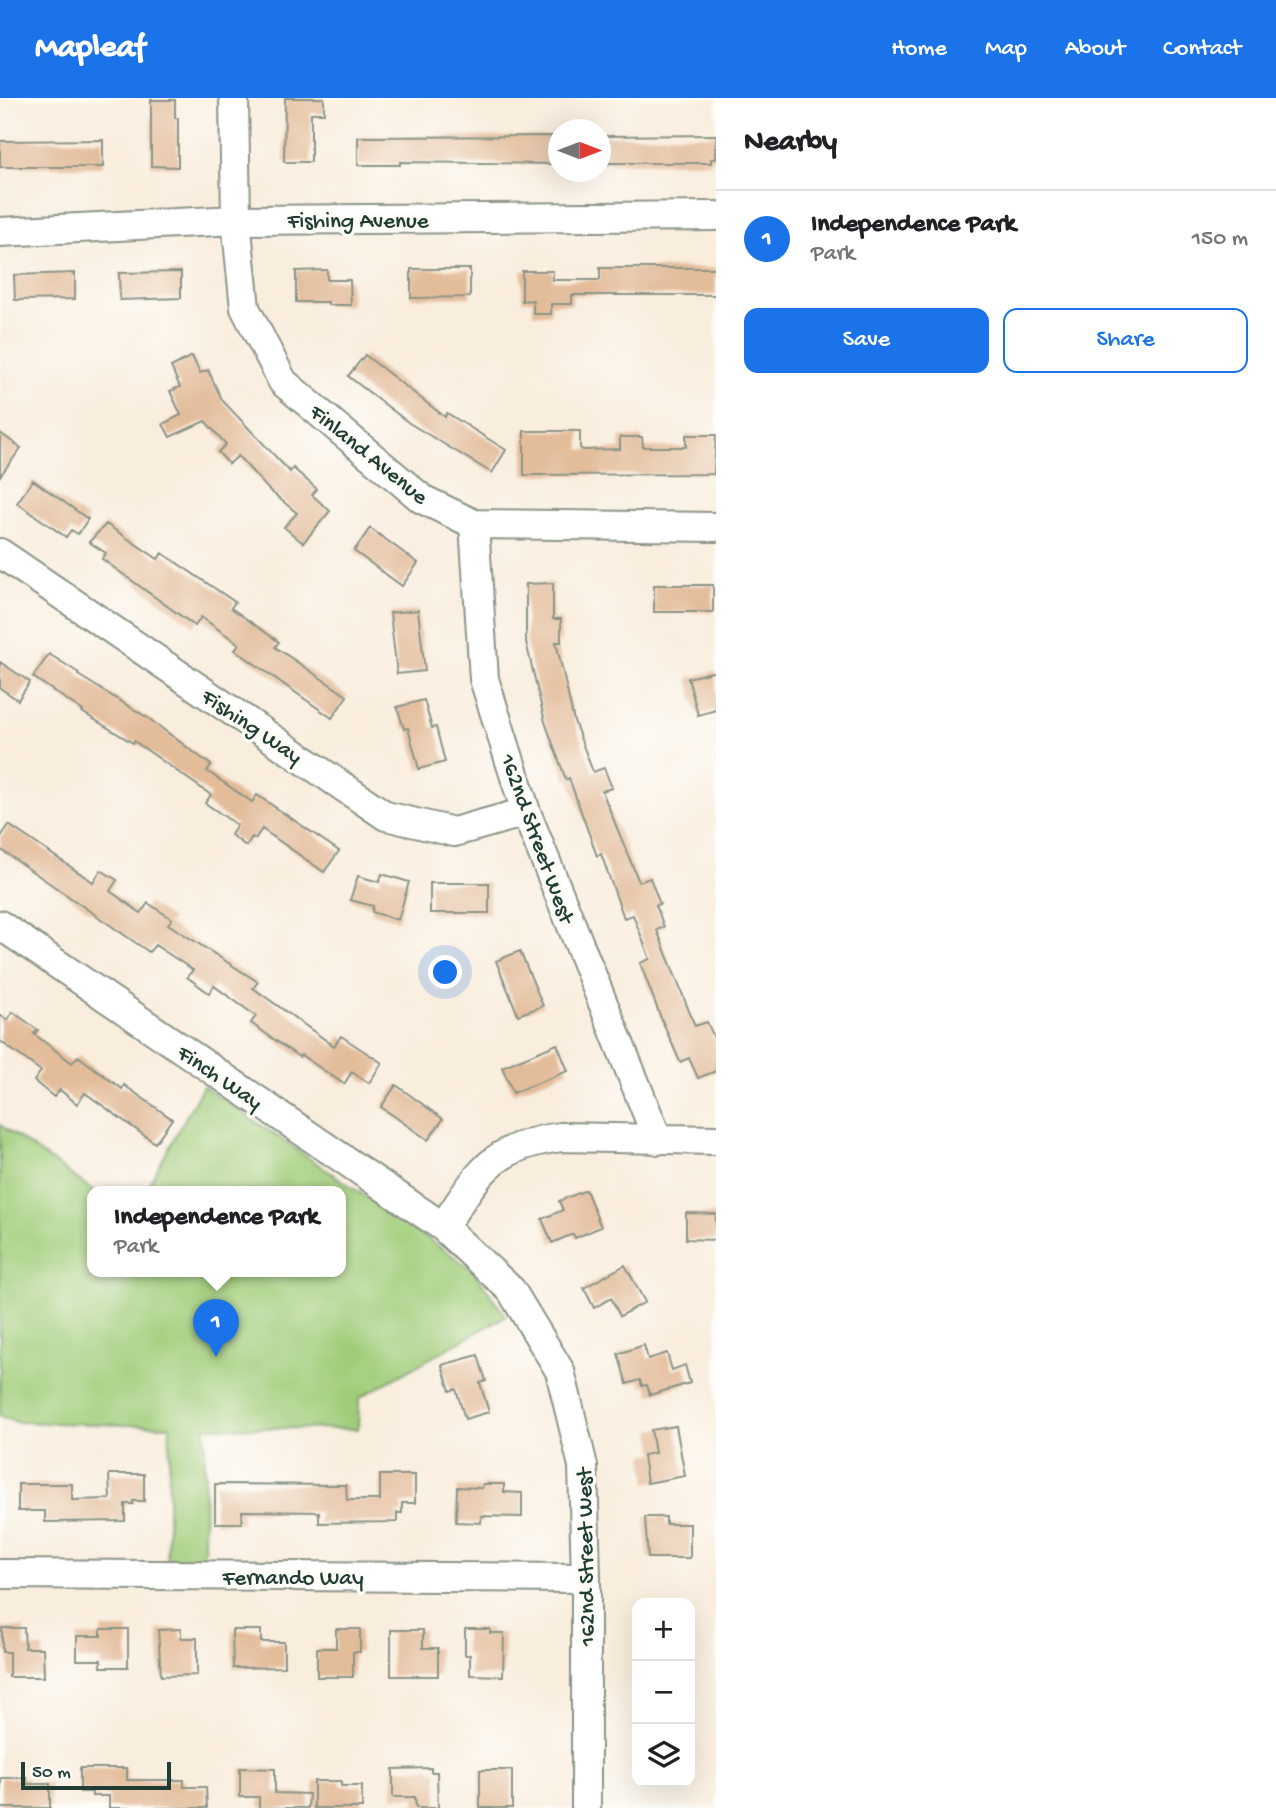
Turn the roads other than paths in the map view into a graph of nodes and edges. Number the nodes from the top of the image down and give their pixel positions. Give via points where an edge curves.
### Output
1 (234, 98) edge
2 (716, 216) edge
3 (236, 220) junction
4 (0, 232) edge
5 (474, 524) junction
6 (716, 527) edge
7 (0, 553) edge
8 (526, 812) junction
9 (0, 925) edge
10 (658, 1140) junction
11 (716, 1140) edge
12 (443, 1227) junction
13 (0, 1574) edge
14 (586, 1578) junction
15 (586, 1808) edge

1 - 3 street, Finland Avenue
2 - 3 street, Fishing Avenue
3 - 4 street, Fishing Avenue
3 - 5 street, Finland Avenue via 245,308 283,382 422,499
5 - 6 street, Finland Avenue
5 - 8 street, 162nd Street West via 484,679
7 - 8 street, Fishing Way via 386,816 454,832
8 - 10 street, 162nd Street West
9 - 12 street, Finch Way
10 - 11 street
10 - 12 street via 561,1137 512,1148 474,1180
12 - 14 street, 162nd Street West via 511,1290 560,1371 583,1466
13 - 14 street, Fernando Way
14 - 15 street, 162nd Street West

